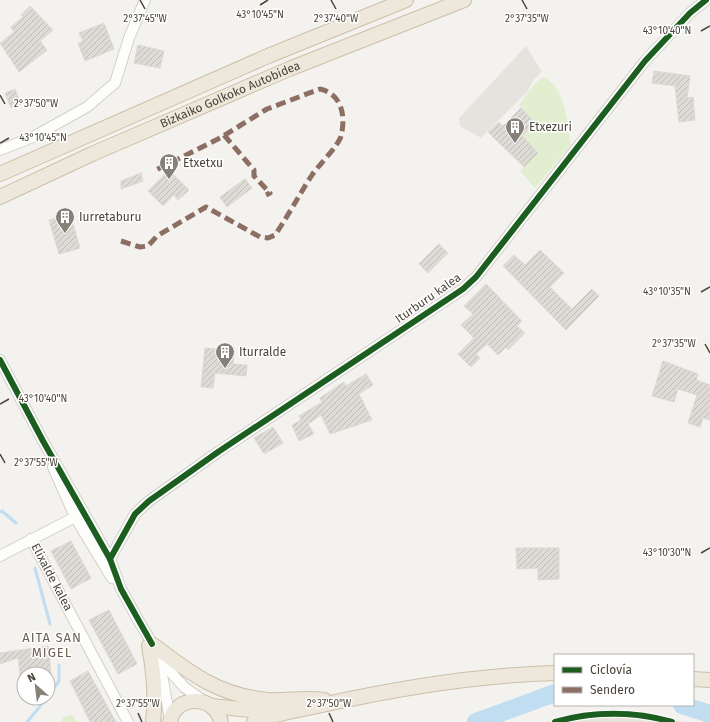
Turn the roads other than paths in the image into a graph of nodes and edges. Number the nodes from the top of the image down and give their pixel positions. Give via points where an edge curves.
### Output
1 (145, 0) edge
2 (406, 0) edge
3 (464, 0) edge
4 (706, 0) edge
5 (0, 150) edge
6 (0, 174) edge
7 (0, 197) edge
8 (0, 360) edge
9 (43, 441) junction
10 (59, 469) junction
11 (75, 517) junction
12 (31, 539) junction
13 (102, 545) junction
14 (0, 556) edge
15 (110, 559) junction
16 (112, 578) junction
17 (121, 589) junction
18 (151, 645) junction
19 (554, 673) edge
20 (694, 680) edge
21 (710, 680) edge
22 (337, 702) junction
23 (209, 704) junction
24 (170, 720) edge
25 (128, 722) edge
26 (153, 722) edge
27 (221, 722) edge
28 (254, 722) edge

1 - 5 street via 115,82 87,107 33,137
2 - 6 highway, Bizkaiko Golkoko Autobidea via 268,56
3 - 7 highway, Bizkaiko Golkoko Autobidea via 289,69 92,154
4 - 15 street, Iturburu kalea via 690,13 645,61 476,277 463,289 218,452 149,501 135,514
8 - 9 street
9 - 10 street
9 - 11 street
10 - 11 street via 74,506
10 - 13 street
11 - 12 street
11 - 13 street via 82,521 94,539
11 - 16 street
12 - 14 street
12 - 25 street, Elixalde kalea
13 - 15 street
15 - 16 street
15 - 17 street
16 - 17 street
17 - 18 street
18 - 22 highway via 212,686 230,693 257,699 315,699
18 - 23 street via 168,670 184,687
18 - 24 street via 162,675
18 - 26 highway via 156,702
19 - 22 highway via 446,682
20 - 21 highway
22 - 23 highway via 259,711
22 - 28 highway
23 - 24 highway via 198,700 185,702 174,710
23 - 27 highway via 218,712

